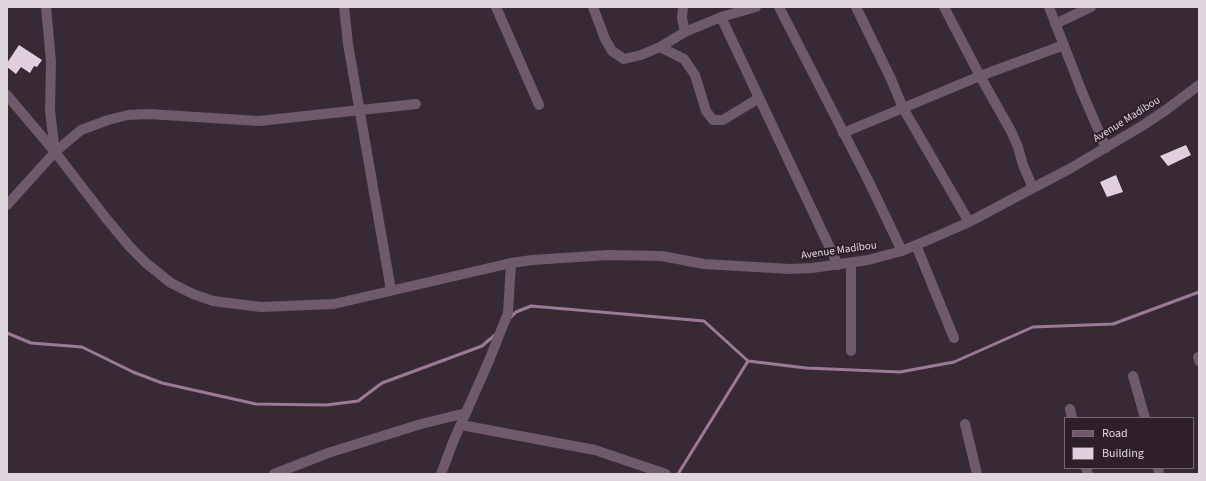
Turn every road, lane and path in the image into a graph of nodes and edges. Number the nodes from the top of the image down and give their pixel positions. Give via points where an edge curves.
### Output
1 (46, 7) edge
2 (344, 7) edge
3 (496, 7) edge
4 (593, 7) edge
5 (683, 7) edge
6 (756, 7) edge
7 (779, 7) edge
8 (856, 7) edge
9 (944, 7) edge
10 (1049, 7) edge
11 (1091, 7) edge
12 (721, 17) junction
13 (1056, 24) junction
14 (685, 32) junction
15 (1064, 45) junction
16 (660, 47) junction
17 (980, 76) junction
18 (1198, 87) edge
19 (7, 95) edge
20 (759, 98) junction
21 (416, 104) dead end
22 (539, 105) dead end
23 (903, 108) junction
24 (360, 110) junction
25 (843, 133) junction
26 (1106, 148) junction
27 (54, 152) junction
28 (1033, 188) junction
29 (7, 205) edge
30 (969, 222) junction
31 (916, 245) junction
32 (902, 250) junction
33 (511, 263) junction
34 (851, 263) junction
35 (838, 265) junction
36 (391, 290) junction
37 (954, 338) dead end
38 (851, 350) dead end
39 (1133, 376) dead end
40 (466, 413) junction
41 (1145, 417) edge
42 (461, 424) junction
43 (965, 424) dead end
44 (274, 474) edge
45 (441, 474) edge
46 (666, 474) edge
47 (977, 474) edge

1 - 27 street via 51,61 50,111
2 - 24 street
3 - 22 street
4 - 16 street via 612,51 624,59
5 - 14 street
6 - 12 street
7 - 25 street
8 - 23 street
9 - 17 street
10 - 13 street
11 - 13 street
12 - 14 street
12 - 20 street
13 - 15 street
14 - 16 street
15 - 17 street
15 - 26 street
16 - 20 street via 684,59 695,75 706,110 714,120 723,120
17 - 23 street
17 - 28 street via 1011,131
18 - 26 street, Avenue Madibou
19 - 27 street, Avenue Madibou
20 - 35 street
21 - 24 street
23 - 25 street
23 - 30 street
24 - 27 street via 259,121 128,115 80,130
24 - 36 street
25 - 32 street
26 - 28 street, Avenue Madibou
27 - 29 street
27 - 36 street, Avenue Madibou via 130,247 170,283 193,294 213,301 261,307 334,304
28 - 30 street, Avenue Madibou
30 - 31 street, Avenue Madibou
31 - 32 street, Avenue Madibou
31 - 37 street
32 - 34 street, Avenue Madibou
33 - 35 street, Avenue Madibou via 608,255 662,256 704,264 790,269
33 - 36 street, Avenue Madibou
33 - 40 street via 508,313
34 - 35 street, Avenue Madibou
34 - 38 street
39 - 41 street
40 - 42 street
40 - 44 street via 328,453
42 - 45 street
42 - 46 street via 595,450
43 - 47 street

